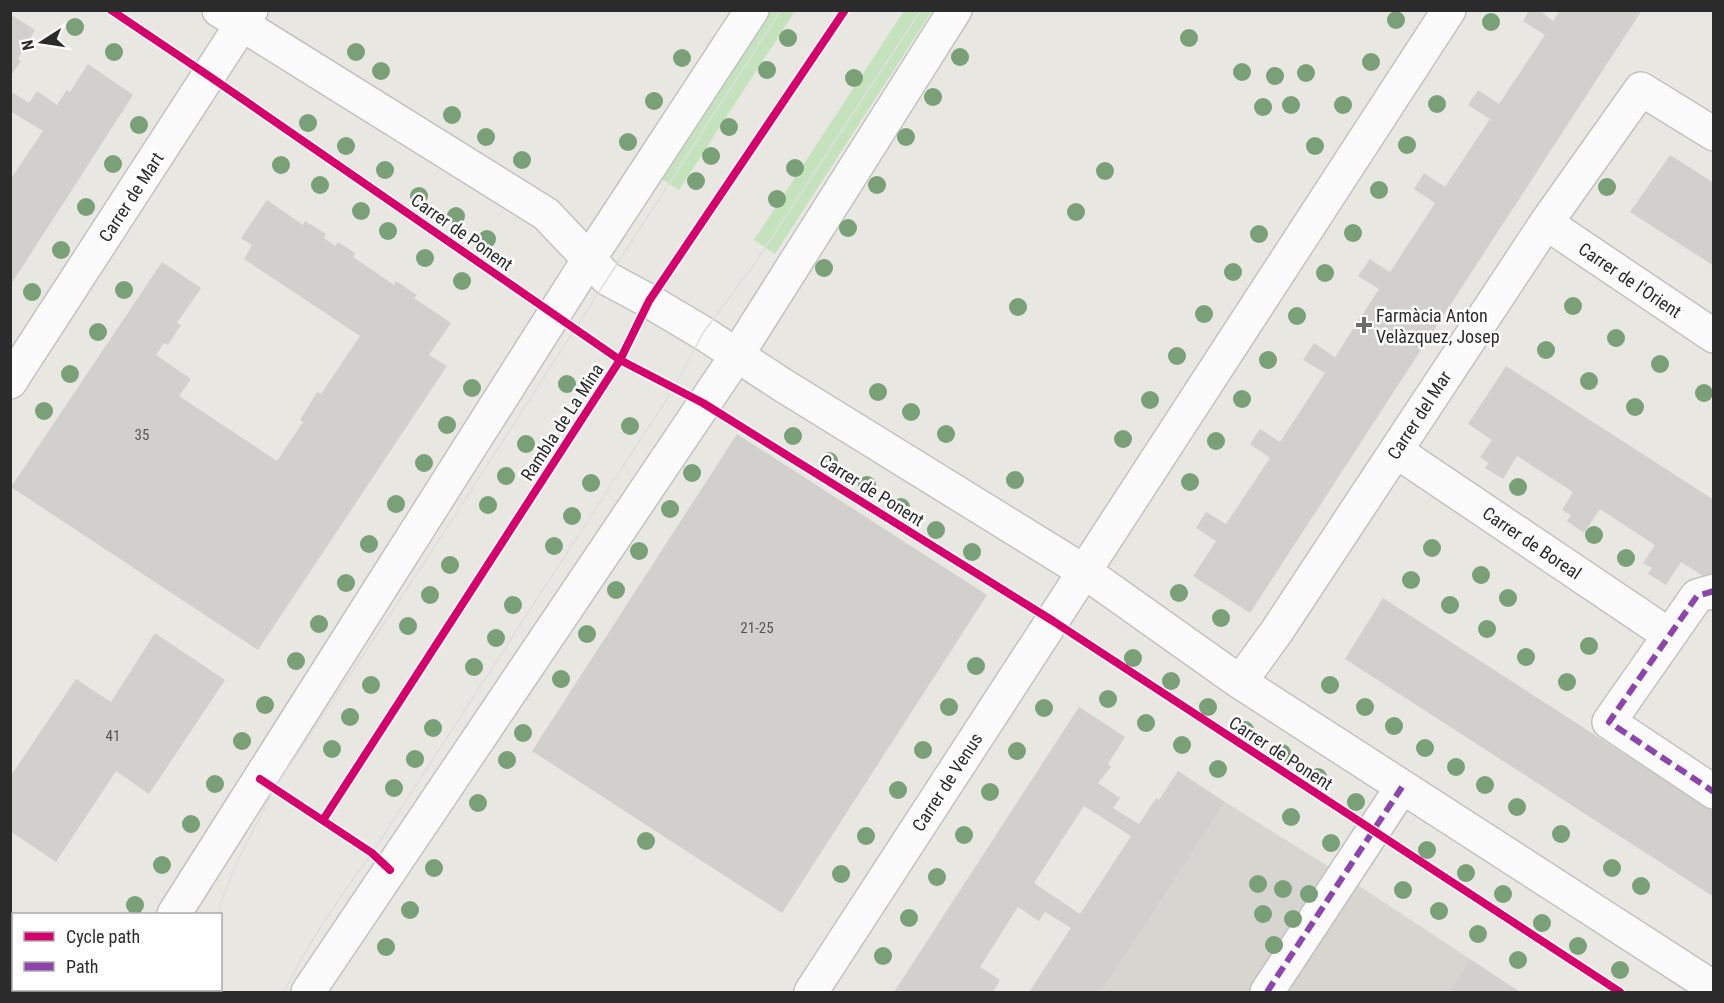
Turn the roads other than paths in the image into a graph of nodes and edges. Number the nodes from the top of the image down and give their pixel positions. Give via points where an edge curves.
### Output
1 (752, 10) edge
2 (955, 10) edge
3 (1449, 10) edge
4 (237, 15) edge
5 (1713, 134) edge
6 (1546, 223) junction
7 (589, 260) junction
8 (1713, 336) edge
9 (736, 355) junction
10 (10, 382) edge
11 (1395, 451) junction
12 (1085, 572) junction
13 (1713, 591) edge
14 (1669, 635) junction
15 (1240, 682) junction
16 (1402, 787) junction
17 (1713, 792) edge
18 (175, 913) edge
19 (1713, 988) edge
20 (308, 993) edge
21 (811, 993) edge
22 (1267, 993) edge

1 - 7 street
2 - 9 street
3 - 12 street
4 - 7 street, Carrer de Ponent via 546,214
4 - 10 street, Carrer de Mart
5 - 6 street, Carrer del Mar via 1641,89
6 - 8 street, Carrer de l'Orient
6 - 11 street, Carrer del Mar
7 - 9 street, Carrer de Ponent via 608,279
7 - 18 street
9 - 12 street, Carrer de Ponent
9 - 20 street
11 - 14 street, Carrer de Boreal
11 - 15 street, Carrer del Mar
12 - 15 street, Carrer de Ponent
12 - 21 street, Carrer de Venus
13 - 14 street via 1697,596
14 - 17 street via 1609,722
15 - 16 street, Carrer de Ponent
16 - 19 street, Carrer de Ponent
16 - 22 street

